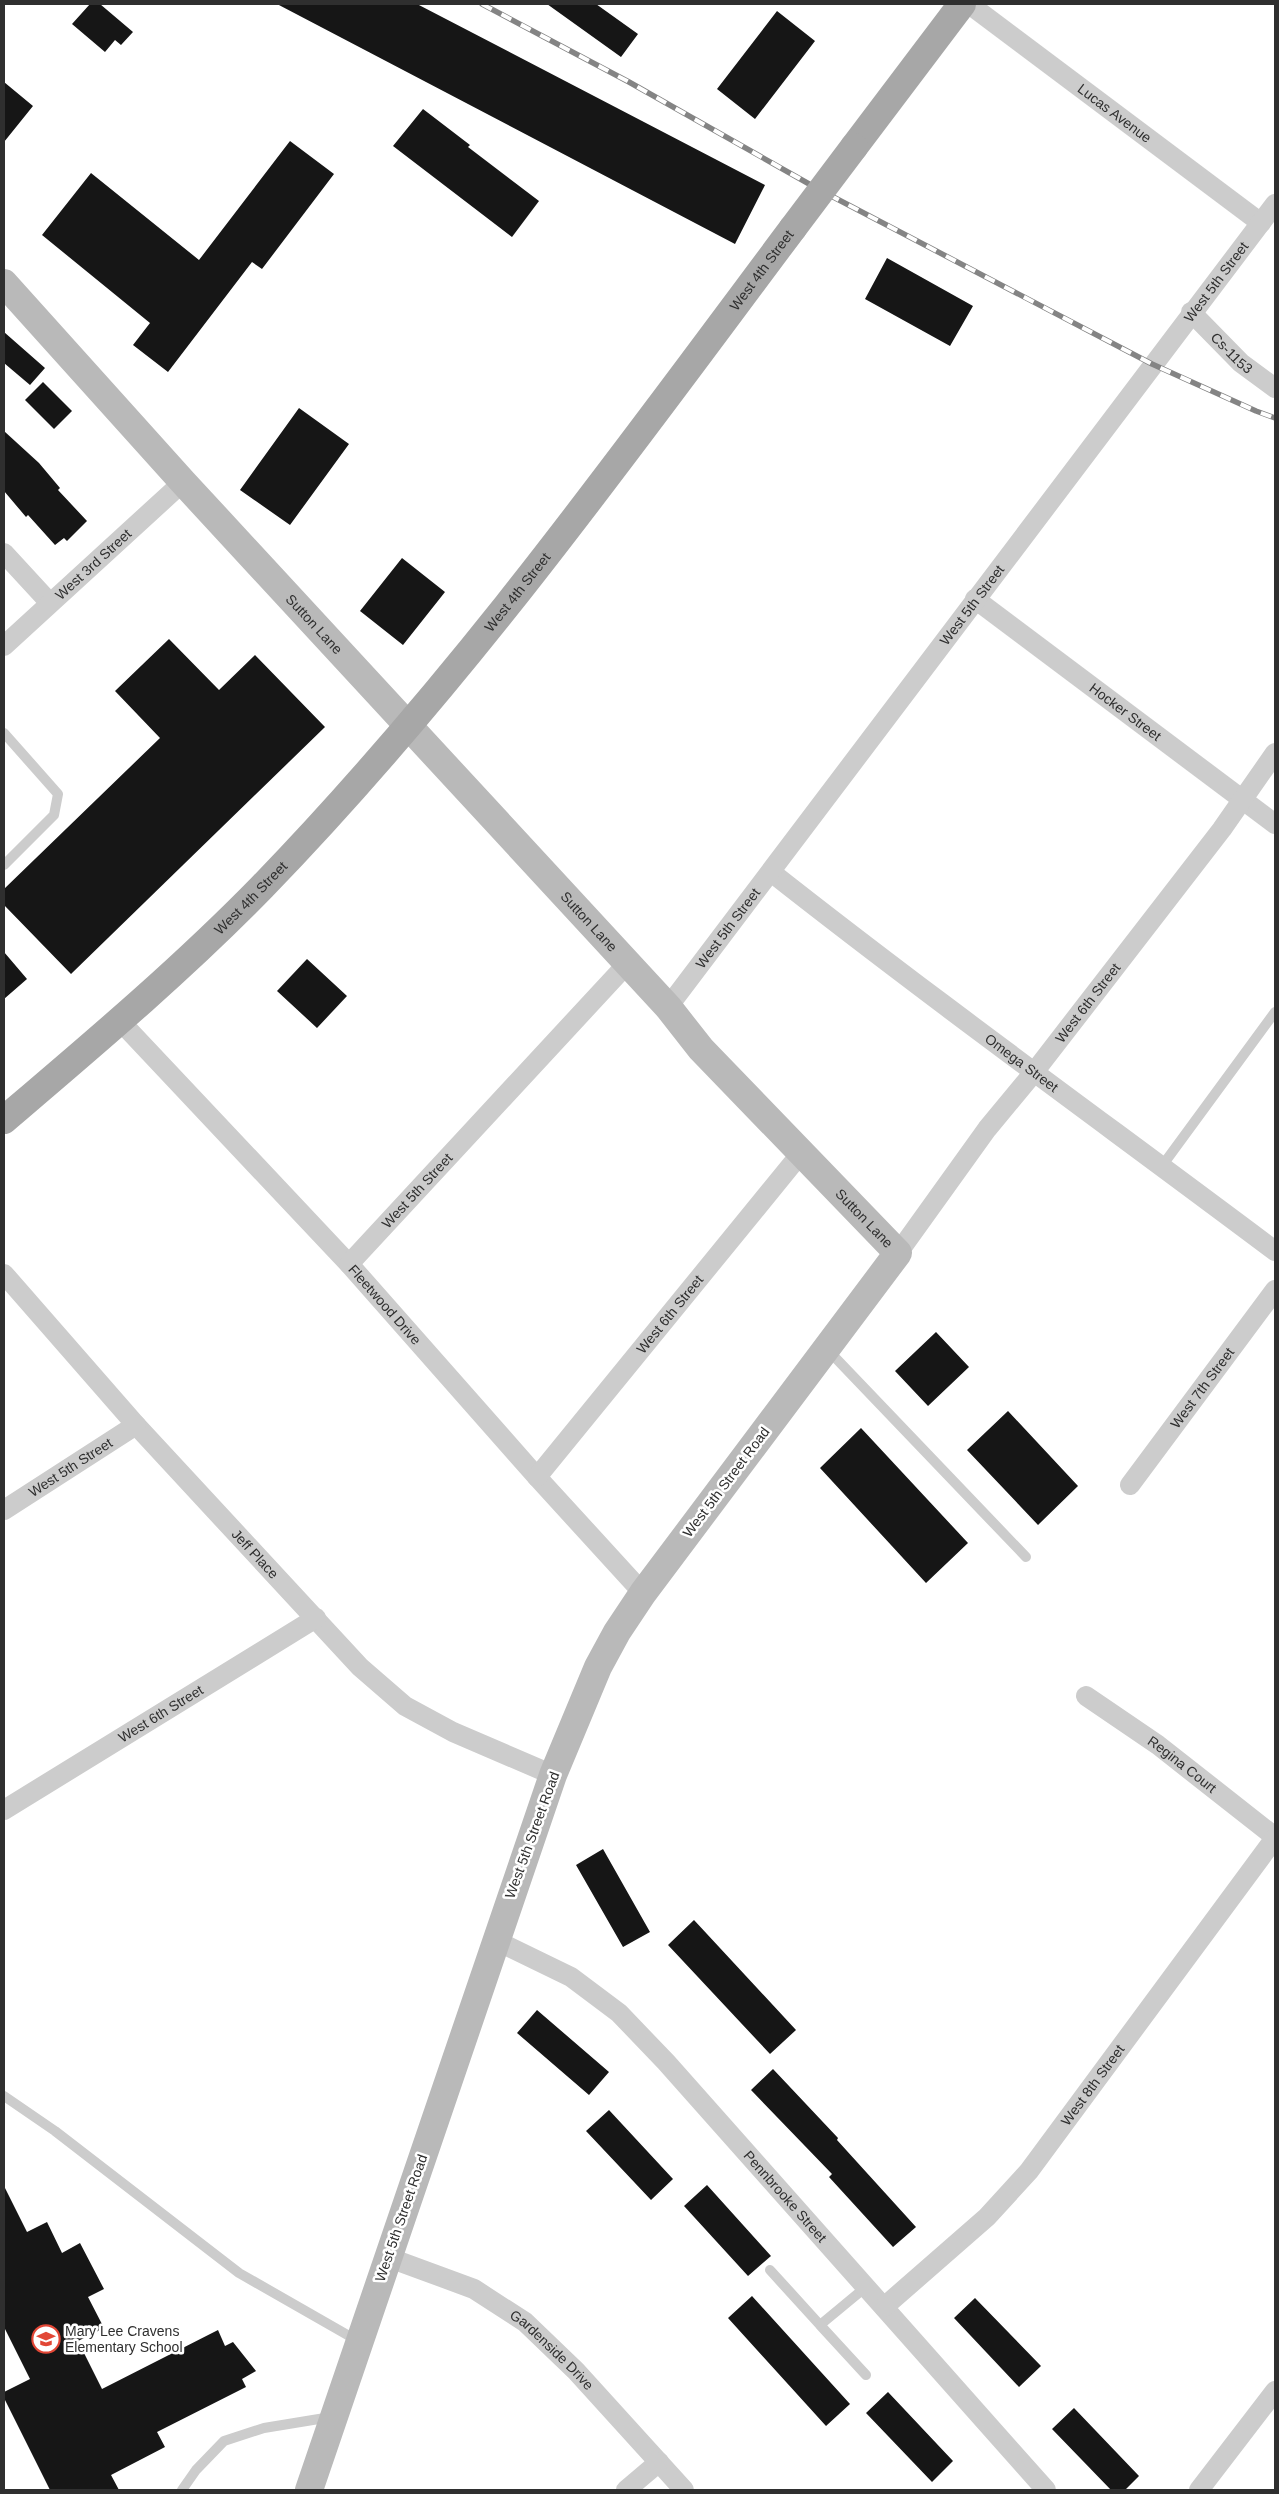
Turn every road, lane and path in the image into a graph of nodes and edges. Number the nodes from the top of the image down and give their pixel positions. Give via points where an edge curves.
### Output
1 (962, 4) edge
2 (970, 4) edge
3 (1275, 204) edge
4 (1261, 223) junction
5 (4, 284) edge
6 (1191, 312) junction
7 (1275, 388) edge
8 (183, 482) junction
9 (4, 552) edge
10 (976, 599) junction
11 (50, 604) junction
12 (4, 646) edge
13 (408, 726) junction
14 (4, 733) edge
15 (1275, 753) edge
16 (1241, 799) junction
17 (1275, 824) edge
18 (4, 865) edge
19 (770, 872) junction
20 (627, 964) junction
21 (668, 1007) junction
22 (1275, 1012) edge
23 (120, 1021) junction
24 (1035, 1071) junction
25 (4, 1120) edge
26 (802, 1152) junction
27 (1162, 1166) junction
28 (1275, 1251) edge
29 (898, 1253) junction
30 (349, 1264) junction
31 (4, 1274) edge
32 (1275, 1290) edge
33 (827, 1348) junction
34 (136, 1425) junction
35 (538, 1477) junction
36 (1130, 1485) dead end
37 (4, 1510) edge
38 (1026, 1557) dead end
39 (643, 1592) junction
40 (316, 1618) junction
41 (1086, 1696) dead end
42 (552, 1775) junction
43 (4, 1810) edge
44 (1275, 1837) edge
45 (495, 1940) junction
46 (4, 2096) edge
47 (387, 2257) junction
48 (770, 2270) dead end
49 (866, 2287) junction
50 (884, 2307) junction
51 (820, 2325) junction
52 (359, 2342) junction
53 (866, 2375) dead end
54 (1275, 2391) edge
55 (334, 2416) junction
56 (659, 2462) junction
57 (182, 2490) edge
58 (310, 2490) edge
59 (626, 2490) edge
60 (684, 2490) edge
61 (1046, 2490) edge
62 (1199, 2490) edge

1 - 13 main road, West 4th Street, bridge via 576,518
2 - 4 street, Lucas Avenue
3 - 4 street, West 5th Street
4 - 6 street, West 5th Street
5 - 8 street, Sutton Lane
6 - 7 street, Cs-1153 via 1241,363
6 - 10 street, West 5th Street
8 - 11 street, West 3rd Street
8 - 13 street, Sutton Lane
9 - 11 street
10 - 16 street, Hocker Street
10 - 19 street, West 5th Street
11 - 12 street, West 3rd Street
13 - 20 street, Sutton Lane
13 - 23 main road, West 4th Street via 260,888
14 - 18 lane via 58,794 54,815
15 - 16 street, West 6th Street
16 - 17 street, Hocker Street
16 - 24 street, West 6th Street
19 - 21 street, West 5th Street
19 - 24 street, Omega Street
20 - 21 street, Sutton Lane
20 - 30 street, West 5th Street
21 - 26 street, Sutton Lane via 701,1049
22 - 27 lane
23 - 25 main road, West 4th Street
23 - 30 street, Fleetwood Drive
24 - 27 street, Omega Street
24 - 29 street, West 6th Street via 987,1130
26 - 29 street, Sutton Lane
26 - 35 street, West 6th Street
27 - 28 street, Omega Street
29 - 33 street, West 5th Street Road
30 - 35 street, Fleetwood Drive
31 - 34 street, Jeff Place
32 - 36 street, West 7th Street
33 - 38 lane
33 - 39 street, West 5th Street Road
34 - 37 street, West 5th Street
34 - 40 street, Jeff Place
35 - 39 street, Fleetwood Drive
39 - 42 street, West 5th Street Road via 616,1632 598,1667
40 - 42 street, Jeff Place via 360,1667 405,1706 453,1732
40 - 43 street, West 6th Street
41 - 44 street, Regina Court via 1158,1745
42 - 45 street, West 5th Street Road
44 - 50 street, West 8th Street via 1029,2171 987,2217
45 - 47 street, West 5th Street Road
45 - 49 street, Pennbrooke Street via 571,1977 619,2013
46 - 52 lane via 55,2131 239,2273
47 - 52 street, West 5th Street Road
47 - 56 street, Gardenside Drive via 474,2289 525,2322 576,2371
48 - 51 lane
49 - 50 street, Pennbrooke Street
49 - 51 lane
50 - 61 street, Pennbrooke Street
51 - 53 lane
52 - 55 street, West 5th Street Road
54 - 62 street
55 - 57 lane via 264,2428 224,2441
55 - 58 street, West 5th Street Road
56 - 59 street
56 - 60 street, Gardenside Drive

